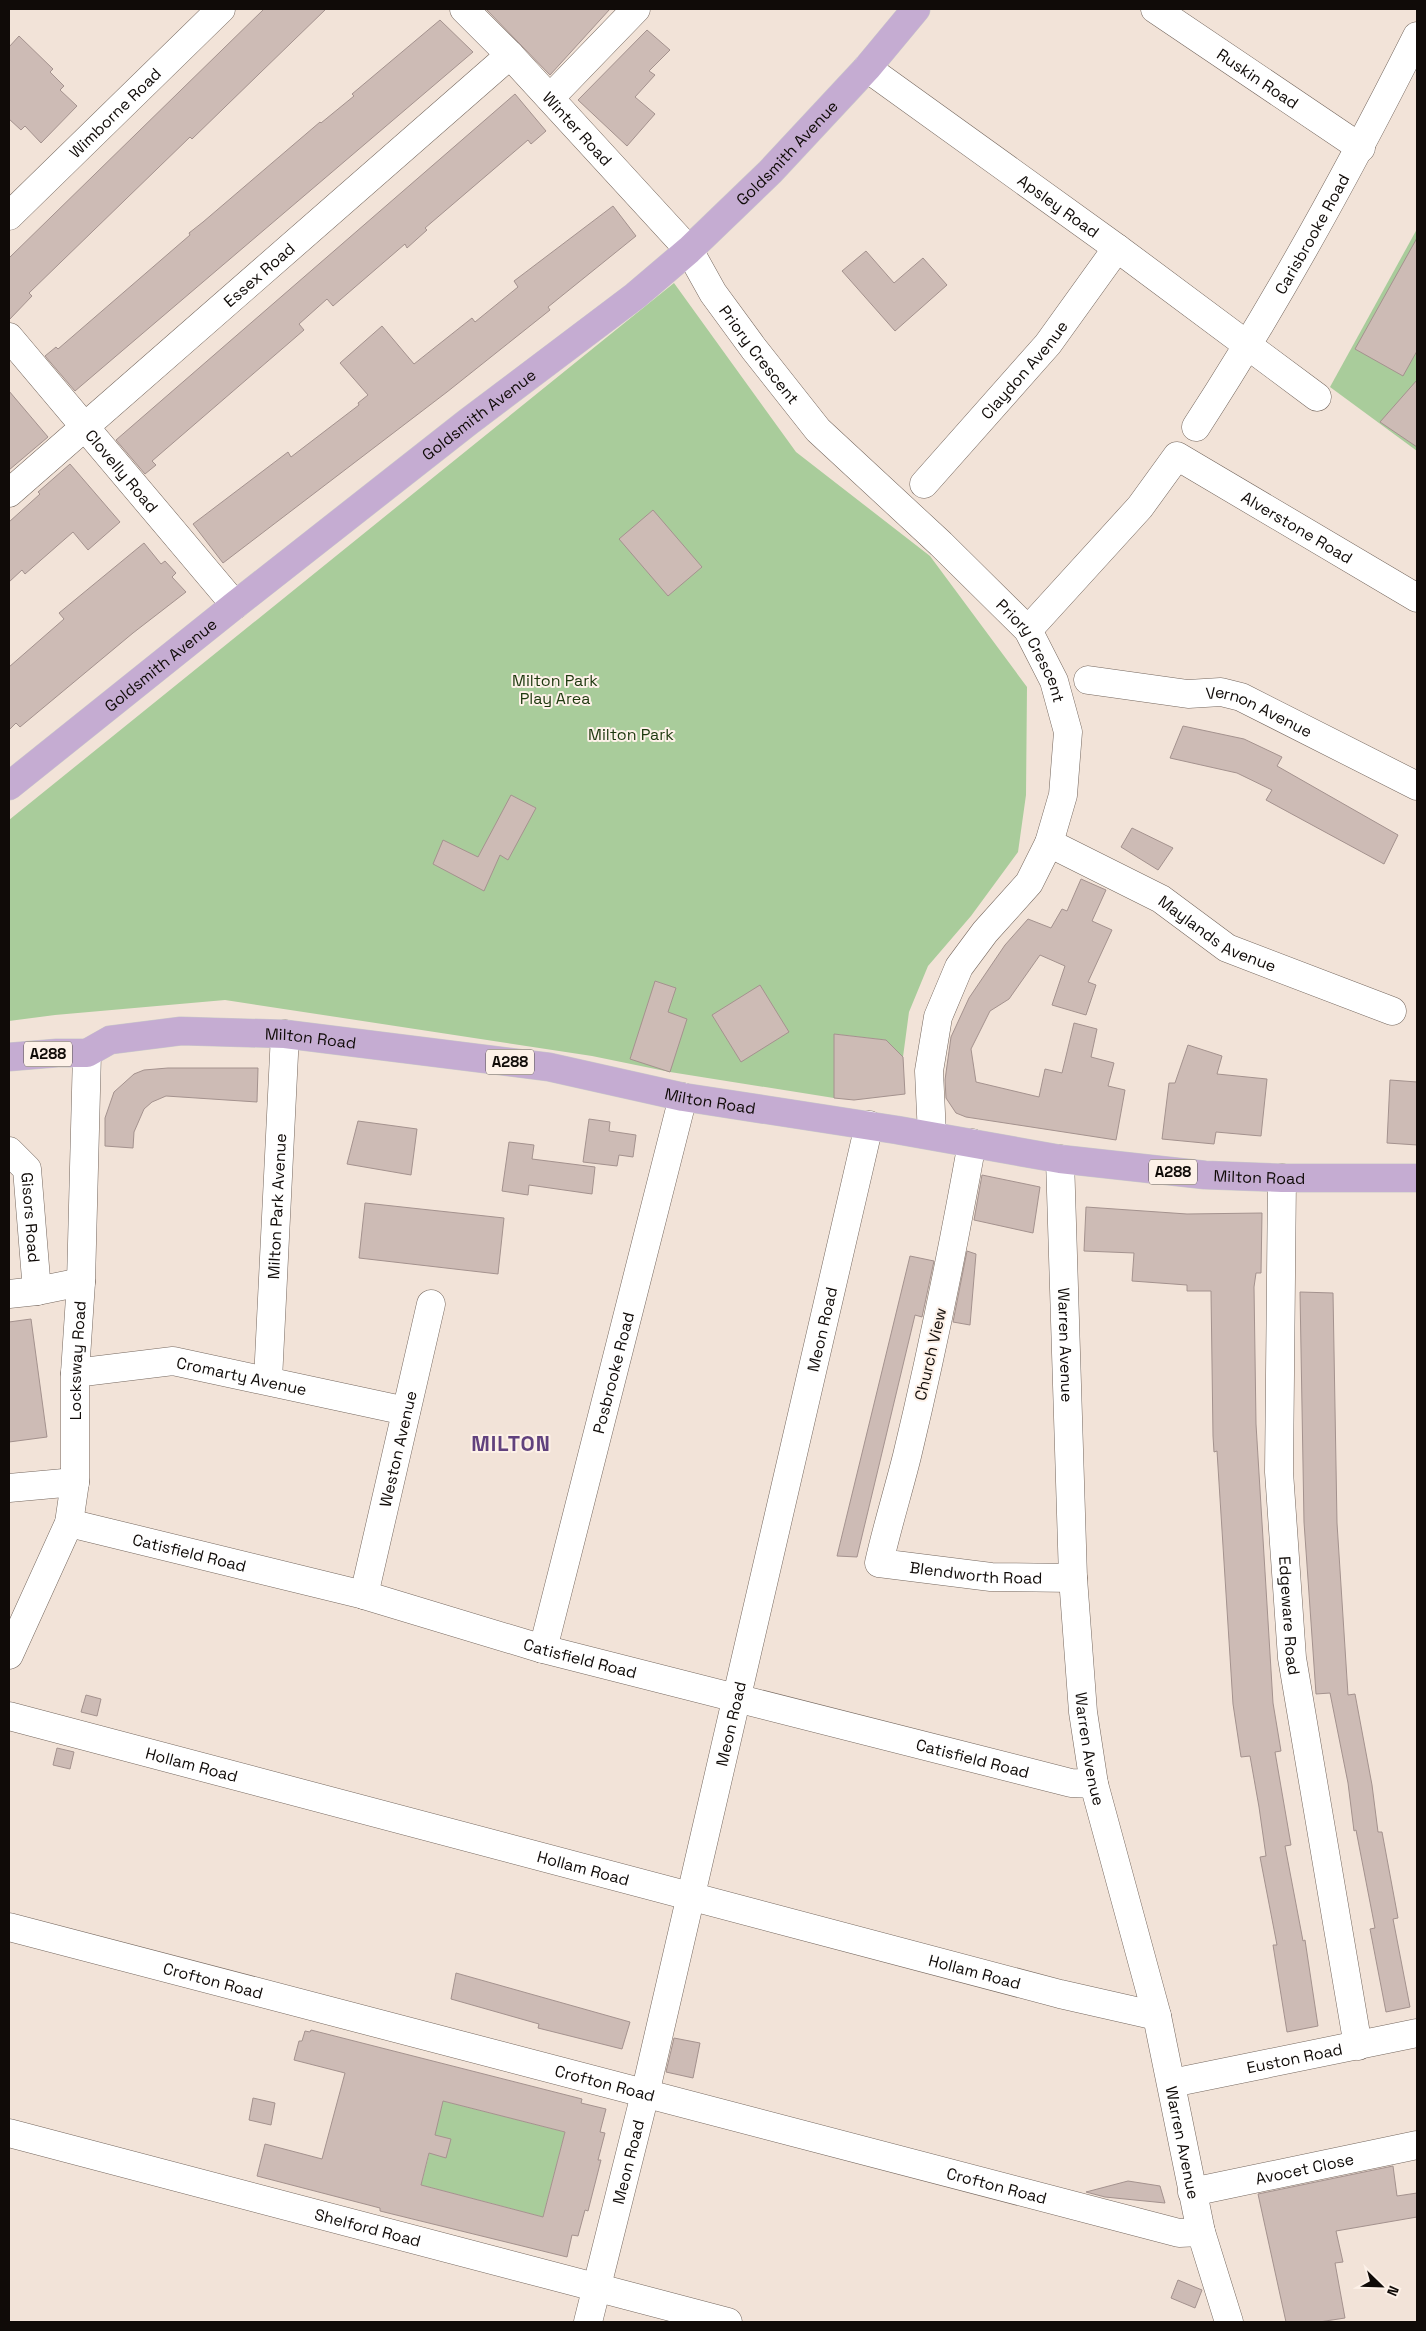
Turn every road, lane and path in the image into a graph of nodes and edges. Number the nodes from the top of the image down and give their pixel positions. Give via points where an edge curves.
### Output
1 (220, 9) edge
2 (464, 9) edge
3 (636, 9) edge
4 (916, 9) edge
5 (1155, 9) edge
6 (1417, 36) edge
7 (510, 54) junction
8 (867, 68) junction
9 (550, 98) junction
10 (1361, 148) junction
11 (9, 216) edge
12 (1118, 248) junction
13 (689, 250) junction
14 (9, 336) edge
15 (1249, 346) junction
16 (1317, 397) dead end
17 (1196, 427) dead end
18 (83, 428) junction
19 (924, 484) dead end
20 (9, 493) edge
21 (1417, 598) edge
22 (235, 605) junction
23 (1028, 630) junction
24 (1088, 680) dead end
25 (9, 786) edge
26 (1417, 786) edge
27 (1049, 843) junction
28 (1392, 1011) dead end
29 (285, 1034) junction
30 (87, 1054) junction
31 (9, 1057) edge
32 (683, 1097) junction
33 (869, 1125) junction
34 (932, 1136) junction
35 (972, 1143) junction
36 (9, 1151) edge
37 (1060, 1159) junction
38 (1282, 1178) junction
39 (1417, 1178) edge
40 (81, 1282) junction
41 (37, 1291) junction
42 (9, 1294) edge
43 (431, 1304) dead end
44 (75, 1373) junction
45 (268, 1380) junction
46 (406, 1411) junction
47 (75, 1482) junction
48 (9, 1488) edge
49 (68, 1522) junction
50 (879, 1563) joint
51 (1073, 1578) junction
52 (364, 1595) junction
53 (543, 1649) junction
54 (9, 1655) edge
55 (736, 1698) junction
56 (9, 1716) edge
57 (1094, 1784) junction
58 (690, 1897) junction
59 (9, 1927) edge
60 (1157, 2016) junction
61 (1417, 2033) edge
62 (1358, 2046) junction
63 (1172, 2083) junction
64 (645, 2094) junction
65 (9, 2133) edge
66 (1417, 2145) edge
67 (1192, 2192) junction
68 (1201, 2232) junction
69 (596, 2288) junction
70 (588, 2322) edge
71 (728, 2322) edge
72 (1229, 2322) edge

1 - 11 street, Wimborne Road
2 - 7 street, Winter Road
3 - 9 street
4 - 8 main road, Goldsmith Avenue
5 - 10 street, Ruskin Road
6 - 10 street, Carisbrooke Road
7 - 9 street, Winter Road
7 - 18 street, Essex Road
8 - 12 street, Apsley Road
8 - 13 main road, Goldsmith Avenue via 770,172
9 - 13 street, Winter Road
10 - 15 street, Carisbrooke Road
12 - 15 street, Apsley Road
12 - 19 street, Claydon Avenue via 1048,344
13 - 22 main road, Goldsmith Avenue via 635,296
13 - 23 street, Priory Crescent via 713,293 818,430 934,537
14 - 18 street, Clovelly Road
15 - 16 street, Apsley Road
15 - 17 street, Carisbrooke Road
18 - 20 street, Essex Road
18 - 22 street, Clovelly Road
21 - 23 street, Alverstone Road via 1176,456 1140,507
22 - 25 main road, Goldsmith Avenue
23 - 27 street, Priory Crescent via 1054,681 1068,732 1062,795
24 - 26 street, Vernon Avenue via 1188,694 1221,692 1241,696
27 - 28 street, Maylands Avenue via 1161,899 1227,948
27 - 34 street, Priory Crescent via 1029,883 959,967 938,1017 930,1071
29 - 30 main road, Milton Road / A288 via 181,1031 110,1040
29 - 32 main road, Milton Road / A288 via 549,1067
29 - 45 street, Milton Park Avenue
30 - 31 main road, A288
30 - 40 street, Locksway Road
32 - 33 main road, Milton Road / A288
32 - 53 street, Posbrooke Road
33 - 34 main road, Milton Road / A288
33 - 55 street, Meon Road
34 - 35 main road, Milton Road / A288
35 - 37 main road, Milton Road / A288
35 - 50 street, Church View via 949,1273
36 - 41 street, Gisors Road via 27,1169
37 - 38 main road, Milton Road / A288 via 1147,1170
37 - 51 street, Warren Avenue
38 - 39 main road, Milton Road / A288
38 - 62 street, Edgeware Road via 1279,1472 1292,1658
40 - 41 street
40 - 44 street, Locksway Road
41 - 42 street
43 - 46 street, Weston Avenue
44 - 45 street, Cromarty Avenue via 173,1361
44 - 47 street, Locksway Road
45 - 46 street, Cromarty Avenue
46 - 52 street, Weston Avenue
47 - 48 street
47 - 49 street, Locksway Road
49 - 52 street, Catisfield Road
49 - 54 street, Locksway Road
50 - 51 street, Blendworth Road via 991,1577
51 - 57 street, Warren Avenue via 1083,1712
52 - 53 street, Catisfield Road
53 - 55 street, Catisfield Road
55 - 57 street, Catisfield Road via 1071,1783
55 - 58 street, Meon Road
56 - 58 street, Hollam Road
57 - 60 street, Warren Avenue
58 - 60 street, Hollam Road via 1060,1994
58 - 64 street, Meon Road
59 - 64 street, Crofton Road
60 - 63 street, Warren Avenue
61 - 62 street, Euston Road
62 - 63 street, Euston Road
63 - 67 street, Warren Avenue
64 - 68 street, Crofton Road via 1179,2233
64 - 69 street, Meon Road
65 - 69 street, Shelford Road
66 - 67 street, Avocet Close
67 - 68 street, Warren Avenue
68 - 72 street, Warren Avenue
69 - 70 street, Meon Road
69 - 71 street, Shelford Road

